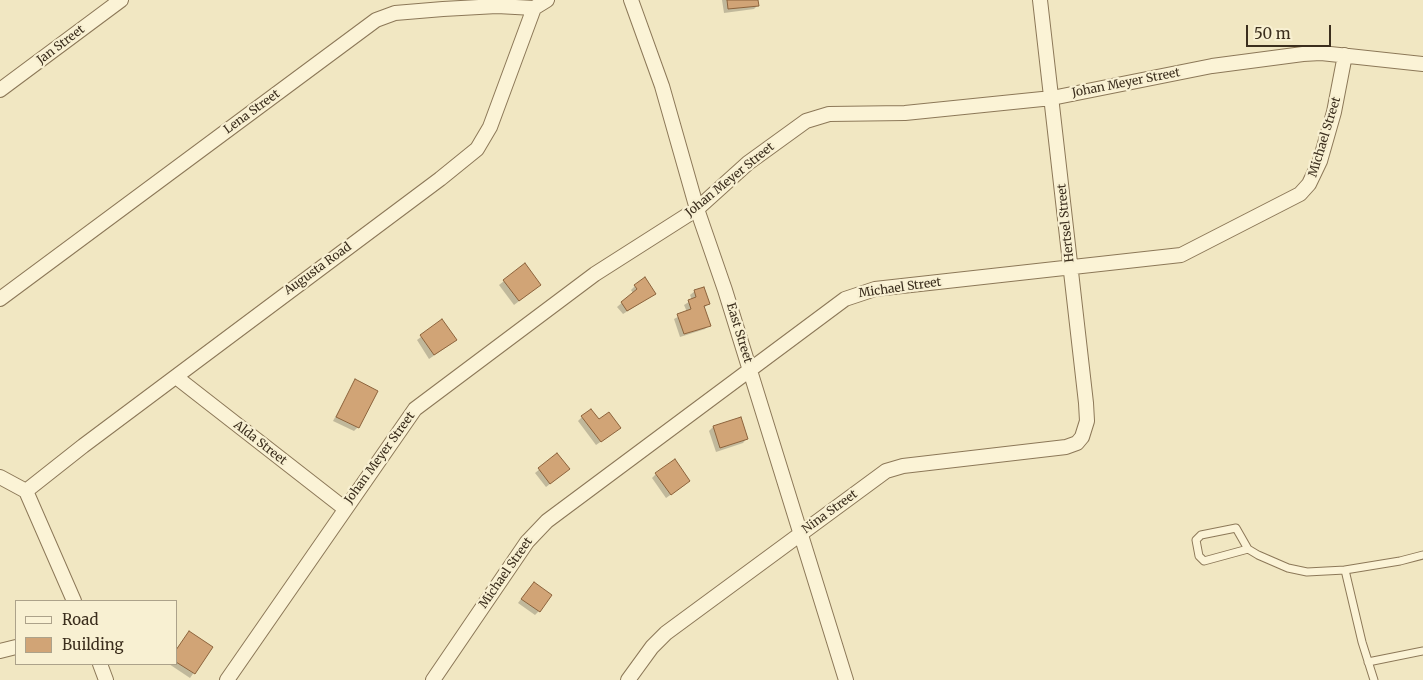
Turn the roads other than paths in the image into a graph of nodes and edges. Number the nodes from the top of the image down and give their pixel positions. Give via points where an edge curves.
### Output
1 (121, 0) edge
2 (547, 0) edge
3 (631, 0) edge
4 (1040, 0) edge
5 (534, 8) junction
6 (1345, 55) junction
7 (1423, 64) edge
8 (0, 90) edge
9 (1052, 98) junction
10 (697, 208) junction
11 (1071, 268) junction
12 (0, 299) edge
13 (750, 371) junction
14 (176, 377) junction
15 (1077, 443) joint
16 (4, 482) edge
17 (26, 491) junction
18 (344, 508) junction
19 (800, 534) junction
20 (1248, 550) junction
21 (1423, 554) edge
22 (1346, 570) junction
23 (74, 600) edge
24 (15, 647) edge
25 (0, 651) edge
26 (1423, 651) edge
27 (1368, 662) junction
28 (100, 665) edge
29 (844, 674) edge
30 (106, 680) edge
31 (227, 680) edge
32 (433, 680) edge
33 (628, 680) edge
34 (1374, 680) edge

1 - 8 street, Jan Street
2 - 5 street
3 - 10 street, East Street via 662,86
4 - 9 street, Hertsel Street
5 - 12 street, Lena Street via 435,9 395,13 376,20
5 - 14 street, Augusta Road via 490,127 477,149
6 - 7 street, Johan Meyer Street
6 - 9 street, Johan Meyer Street via 1312,53 1228,63
6 - 11 street, Michael Street via 1320,161 1309,184 1300,194 1184,254
9 - 10 street, Johan Meyer Street via 905,113 818,115 748,163
9 - 11 street, Hertsel Street
10 - 13 street, East Street
10 - 18 street, Johan Meyer Street via 595,274 415,409
11 - 13 street, Michael Street via 859,293 845,299
11 - 15 street, Hertsel Street via 1087,416 1085,431
13 - 19 street, East Street
13 - 32 street, Michael Street via 538,530
14 - 17 street, Augusta Road
14 - 18 street, Alda Street
15 - 19 street, Nina Street via 1066,447 896,466
16 - 17 street
17 - 23 street
18 - 31 street, Johan Meyer Street
19 - 29 street, East Street
19 - 33 street, Nina Street via 666,633
20 - 20 lane via 1204,560 1199,556 1196,540 1201,535 1236,528
20 - 22 lane via 1288,568 1307,572
21 - 22 lane
22 - 27 lane
24 - 25 street
26 - 27 lane
27 - 34 lane
28 - 30 street

